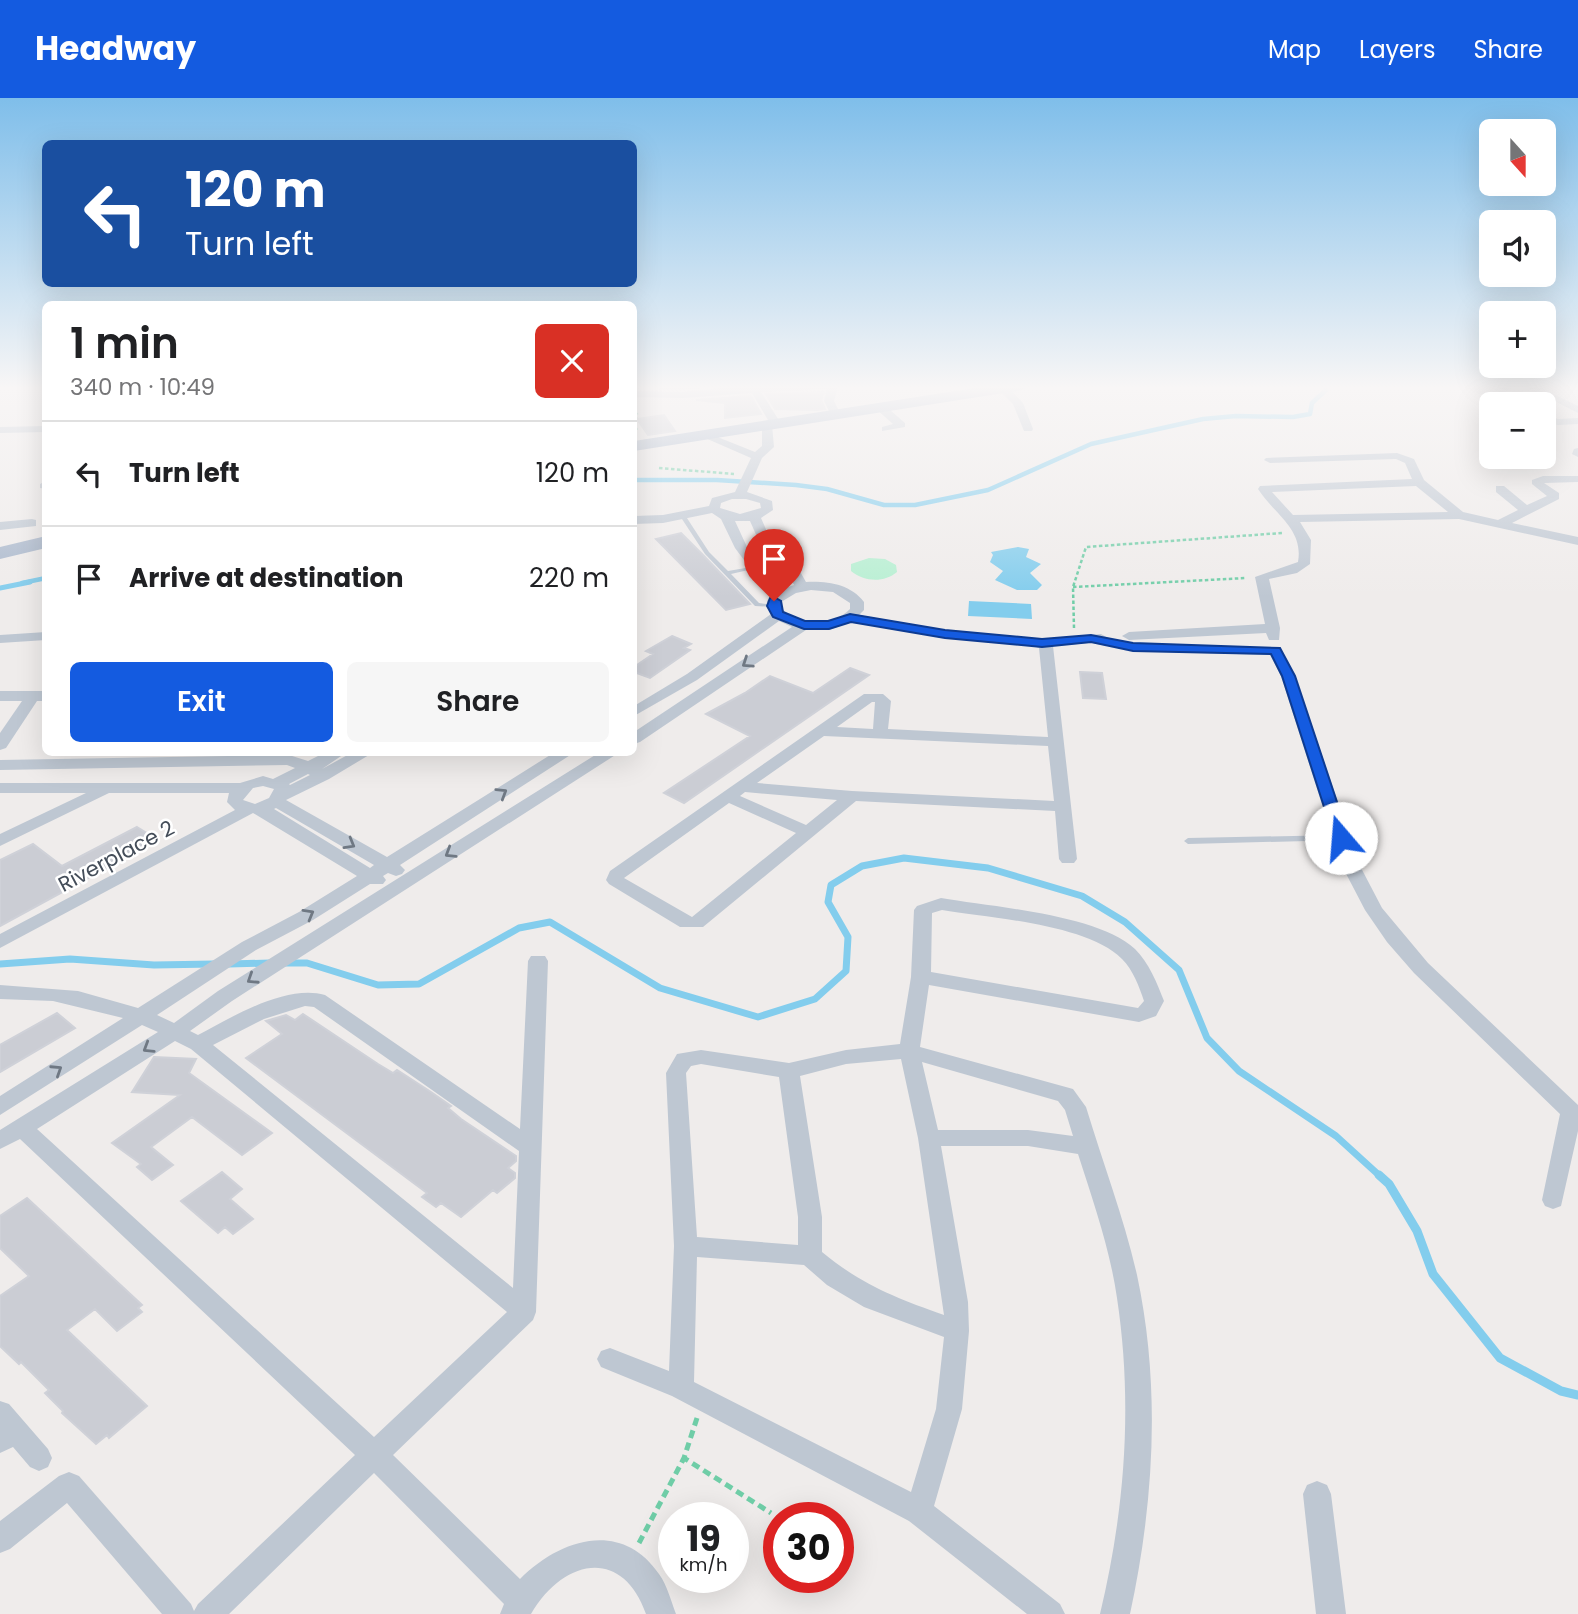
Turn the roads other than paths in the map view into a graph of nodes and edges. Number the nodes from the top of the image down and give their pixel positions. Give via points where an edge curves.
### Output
1 (754, 456) edge
2 (757, 457) joint
3 (1270, 460) dead end
4 (1578, 479) edge
5 (1419, 482) junction
6 (1500, 489) dead end
7 (742, 492) junction
8 (1524, 509) junction
9 (720, 513) junction
10 (1459, 515) junction
11 (683, 516) junction
12 (754, 516) junction
13 (1292, 519) junction
14 (637, 520) edge
15 (32, 523) dead end
16 (1498, 525) junction
17 (0, 526) edge
18 (1578, 541) edge
19 (42, 543) edge
20 (0, 553) edge
21 (755, 567) junction
22 (726, 573) junction
23 (802, 587) junction
24 (776, 606) junction
25 (850, 618) junction
26 (804, 625) junction
27 (1273, 628) junction
28 (1240, 630) junction
29 (42, 636) edge
30 (0, 639) edge
31 (1084, 639) junction
32 (1042, 643) junction
33 (1244, 650) junction
34 (1275, 651) junction
35 (0, 696) edge
36 (39, 696) edge
37 (637, 710) edge
38 (823, 731) junction
39 (880, 732) junction
40 (637, 737) edge
41 (1055, 742) junction
42 (0, 746) edge
43 (334, 756) edge
44 (356, 756) edge
45 (561, 756) edge
46 (606, 756) edge
47 (0, 765) edge
48 (316, 772) junction
49 (0, 788) edge
50 (241, 788) junction
51 (46, 789) junction
52 (106, 789) junction
53 (736, 792) junction
54 (852, 796) junction
55 (269, 799) junction
56 (1061, 806) junction
57 (39, 822) junction
58 (808, 832) junction
59 (1341, 838) junction
60 (0, 841) edge
61 (1188, 841) dead end
62 (1068, 859) dead end
63 (387, 865) junction
64 (370, 877) junction
65 (412, 877) junction
66 (392, 889) junction
67 (0, 942) edge
68 (538, 961) dead end
69 (921, 977) junction
70 (0, 992) edge
71 (143, 1015) junction
72 (175, 1031) junction
73 (198, 1044) junction
74 (909, 1051) junction
75 (789, 1071) junction
76 (0, 1107) edge
77 (1575, 1115) edge
78 (22, 1128) junction
79 (929, 1138) junction
80 (0, 1141) edge
81 (529, 1146) junction
82 (1087, 1147) junction
83 (1553, 1200) dead end
84 (686, 1246) junction
85 (810, 1256) junction
86 (524, 1312) junction
87 (957, 1331) junction
88 (610, 1359) dead end
89 (692, 1394) junction
90 (5, 1428) edge
91 (375, 1455) junction
92 (39, 1458) dead end
93 (1317, 1494) dead end
94 (919, 1511) junction
95 (0, 1539) edge
96 (518, 1607) edge
97 (181, 1614) edge
98 (208, 1614) edge
99 (660, 1614) edge
100 (1051, 1614) edge
101 (1115, 1614) edge
102 (1331, 1614) edge

1 - 2 street
2 - 7 street
3 - 5 street via 1397,456 1410,461
4 - 8 street via 1538,480 1555,496
5 - 10 street
5 - 13 street via 1264,489
6 - 8 street
7 - 9 street via 716,501
7 - 12 street via 768,504
8 - 16 street
9 - 11 street
9 - 12 street
9 - 21 street
10 - 13 street
10 - 16 street
11 - 14 street
11 - 22 lane
12 - 23 street via 766,545 793,571
13 - 27 street via 1303,532 1307,556 1304,564 1292,570 1262,577
15 - 17 street
16 - 18 street
19 - 20 main road
21 - 22 lane
21 - 24 street
22 - 24 lane via 757,604
23 - 24 street
23 - 25 street via 828,587 850,594 858,606
24 - 26 street
24 - 37 street via 692,677
25 - 26 street via 829,625
25 - 32 street via 945,634
26 -> 40 street
27 - 28 street
27 - 34 street
28 - 31 street
28 - 33 street
29 - 30 street
31 - 32 street
31 - 33 street via 1133,647
32 - 41 street via 1047,648
33 - 34 street
34 - 59 street via 1288,676
35 - 36 street
36 - 42 street
38 - 39 street
38 - 39 street via 865,698 877,696 883,701
38 - 53 street
39 - 41 street
41 - 56 street
43 - 48 street
44 - 48 street
63 -> 45 street
46 -> 65 street
47 - 48 street via 289,761
48 - 55 street, Riverplace 2
49 - 51 street
50 - 52 street
50 - 55 street via 263,781
50 - 55 street via 235,802
51 - 52 street
51 - 57 street
52 - 57 street
53 - 54 street
53 - 58 street
53 - 58 street via 616,875 616,882 687,923 696,923
54 - 56 street
54 - 58 street
55 -> 63 street
55 - 64 street
55 - 67 street, Riverplace 2
56 - 62 street
57 - 60 street
59 - 61 lane
59 - 77 street via 1362,887 1394,938
63 - 64 street
63 - 65 street
64 - 66 street
71 -> 64 street via 249,946
65 - 66 street
66 -> 72 street
68 - 81 street
69 - 69 street via 922,914 931,905 941,904 1088,931 1121,948 1146,977 1154,1001 1149,1011 1139,1015
69 - 74 street
70 - 71 street via 25,991 98,1002
71 - 72 street
76 -> 71 street
72 - 73 street
72 -> 78 street
73 - 81 street via 283,1005 318,1000
73 - 86 street
74 - 75 street via 846,1057
74 - 79 street
74 - 82 street via 1065,1095 1075,1107
75 - 84 street via 701,1057 684,1059 677,1067
75 - 85 street via 810,1217
77 - 83 street
78 - 80 street
78 - 91 street
79 - 82 street via 1028,1138
79 - 87 street
81 - 86 street
82 - 101 street via 1118,1251 1138,1368 1138,1463
84 - 85 street
84 - 89 street
85 - 87 street via 855,1291
86 - 91 street
87 - 94 street via 949,1409
88 - 89 street
89 - 94 street
90 - 92 street
91 - 96 street
91 - 98 street
93 - 102 street
94 - 100 street
95 - 97 street via 69,1485
96 - 99 street via 548,1569 565,1559 602,1553 628,1563 648,1580

